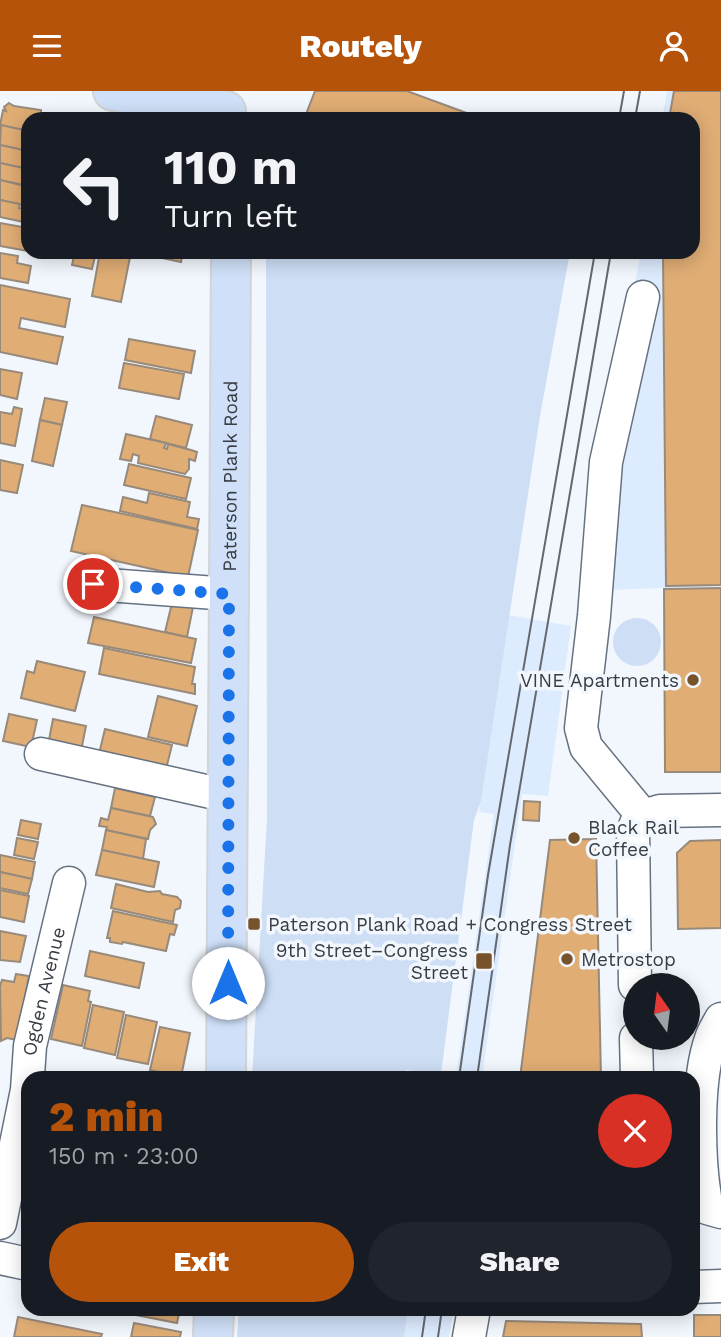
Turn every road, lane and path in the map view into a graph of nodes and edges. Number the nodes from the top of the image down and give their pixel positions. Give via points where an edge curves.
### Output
1 (113, 91) edge
2 (230, 107) edge
3 (231, 259) edge
4 (643, 297) dead end
5 (93, 584) dead end
6 (229, 594) junction
7 (41, 754) dead end
8 (228, 796) junction
9 (721, 810) edge
10 (643, 816) junction
11 (69, 883) dead end
12 (635, 973) edge
13 (721, 1019) edge
14 (636, 1050) edge
15 (23, 1071) edge
16 (226, 1071) edge
17 (637, 1071) edge
18 (18, 1088) edge
19 (11, 1207) edge
20 (721, 1213) edge
21 (0, 1258) edge
22 (21, 1262) edge
23 (721, 1286) edge
24 (700, 1287) edge
25 (214, 1316) edge
26 (473, 1316) edge
27 (213, 1337) edge
28 (469, 1337) edge

1 - 2 main road
3 - 6 main road, Paterson Plank Road
4 - 10 street via 606,462 582,728 586,747
5 - 6 street
6 - 8 main road, Paterson Plank Road
7 - 8 street
8 - 16 main road, Paterson Plank Road
9 - 10 street via 660,811
10 - 12 street via 633,831
11 - 15 street, Ogden Avenue
13 - 20 street via 711,1038 702,1081 701,1178 707,1208
14 - 17 street
18 - 19 street, Ogden Avenue
21 - 22 street
23 - 24 street
25 - 27 main road
26 - 28 street

